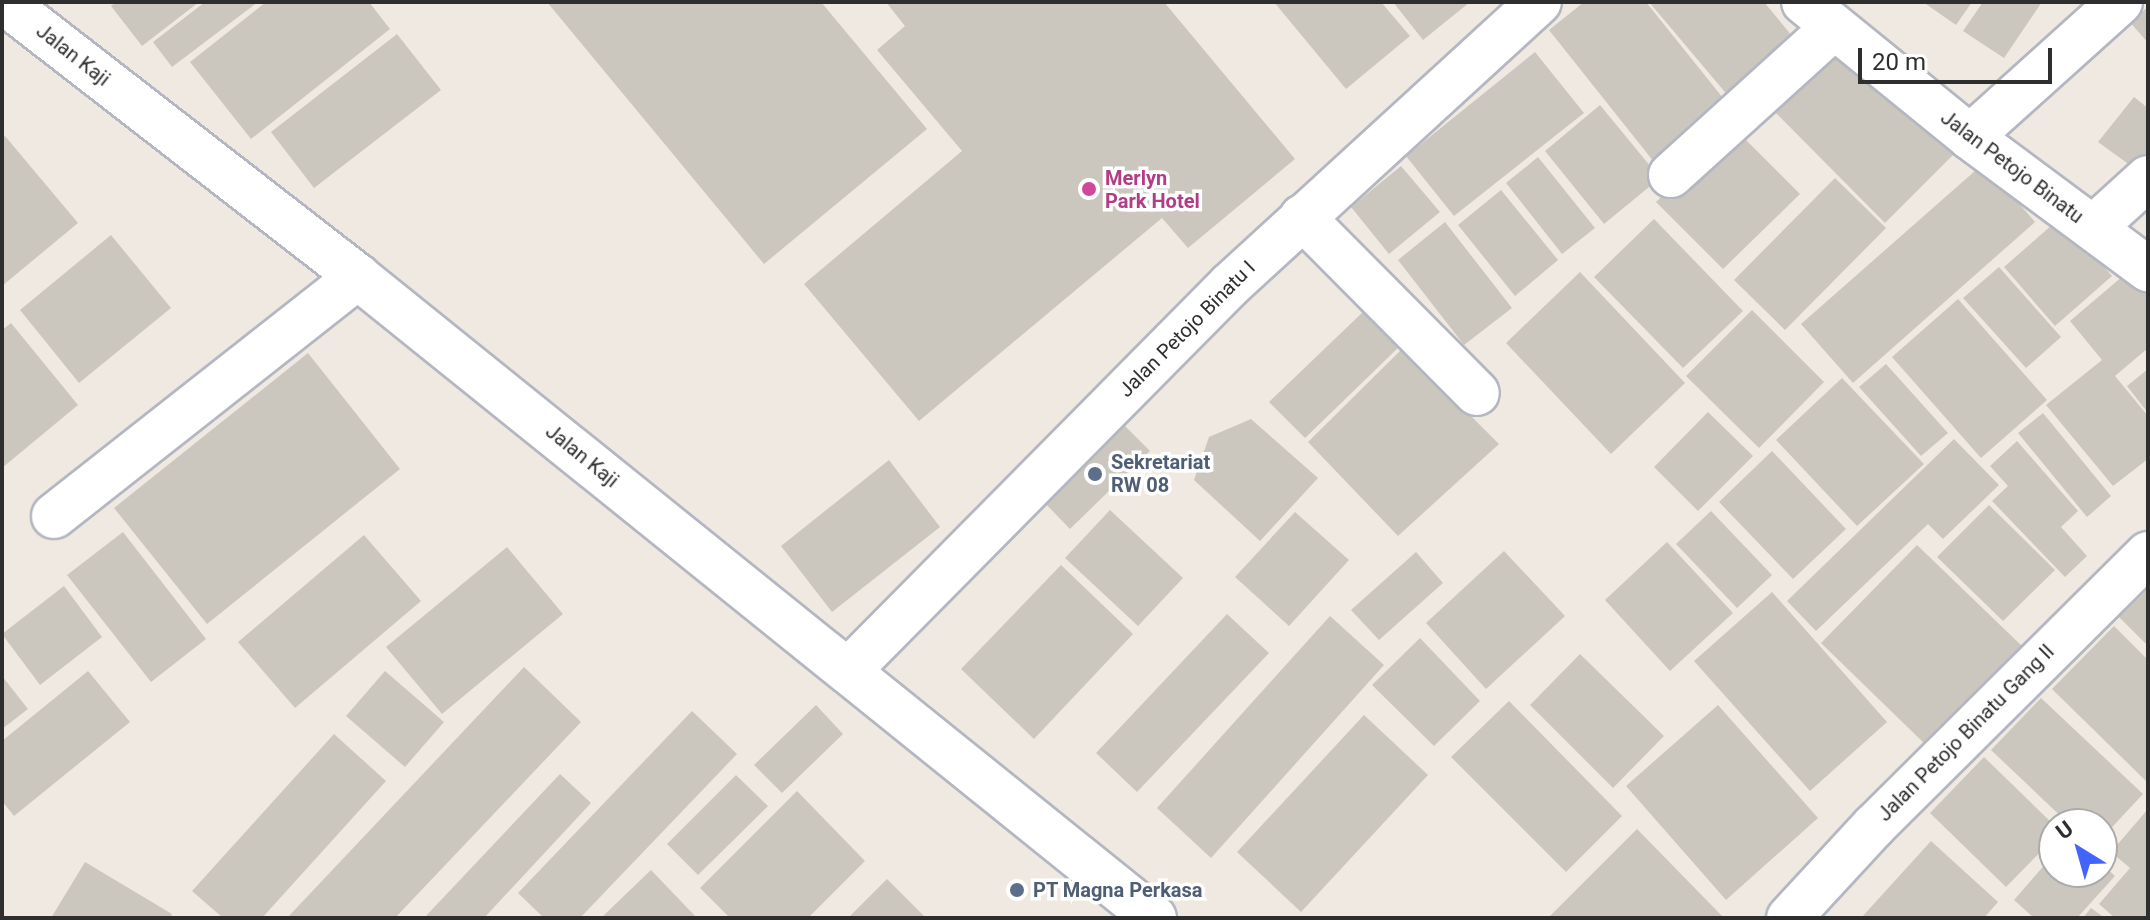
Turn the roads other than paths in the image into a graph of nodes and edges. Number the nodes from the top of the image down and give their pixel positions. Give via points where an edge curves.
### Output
1 (4, 2) edge
2 (1539, 2) edge
3 (2120, 2) edge
4 (1819, 14) edge
5 (1970, 137) junction
6 (1671, 175) dead end
7 (2148, 178) edge
8 (1302, 217) junction
9 (2093, 228) junction
10 (2148, 269) edge
11 (358, 277) junction
12 (1477, 393) dead end
13 (54, 516) dead end
14 (2148, 554) edge
15 (849, 670) junction
16 (1154, 918) edge
17 (1789, 918) edge

1 - 11 street, Jalan Kaji
2 - 8 street, Jalan Petojo Binatu I
3 - 5 street
4 - 5 street, Jalan Petojo Binatu
4 - 6 street
5 - 9 street, Jalan Petojo Binatu
7 - 9 street
8 - 12 street
8 - 15 street, Jalan Petojo Binatu I
9 - 10 street, Jalan Petojo Binatu
11 - 13 street
11 - 15 street, Jalan Kaji
14 - 17 street, Jalan Petojo Binatu Gang II via 1874,826
15 - 16 street, Jalan Kaji

